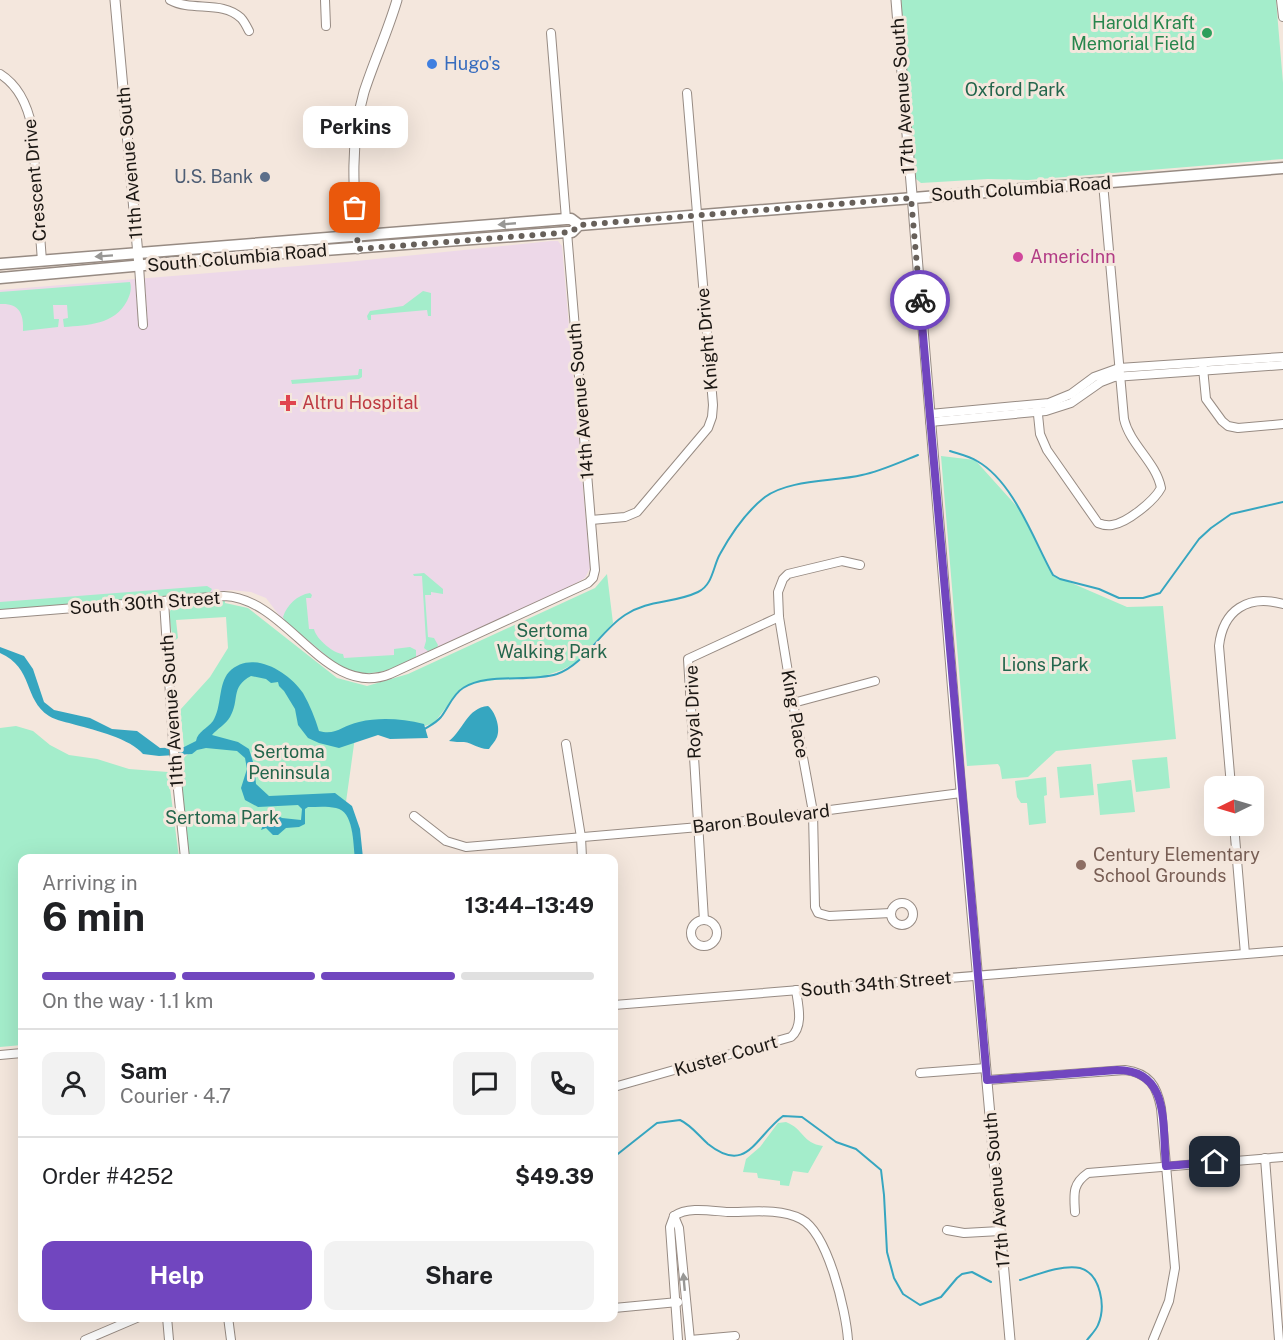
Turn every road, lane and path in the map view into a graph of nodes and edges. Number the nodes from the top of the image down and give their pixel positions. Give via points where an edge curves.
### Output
1 (115, 0) edge
2 (170, 0) edge
3 (325, 0) edge
4 (396, 0) edge
5 (896, 0) edge
6 (1281, 0) edge
7 (1283, 17) edge
8 (326, 26) dead end
9 (249, 31) dead end
10 (550, 33) dead end
11 (0, 74) edge
12 (687, 93) dead end
13 (1281, 167) edge
14 (1103, 183) junction
15 (911, 198) junction
16 (697, 214) junction
17 (566, 219) junction
18 (579, 225) junction
19 (567, 232) junction
20 (533, 234) junction
21 (357, 236) junction
22 (358, 249) junction
23 (138, 254) junction
24 (42, 261) junction
25 (0, 264) edge
26 (139, 266) junction
27 (0, 278) edge
28 (143, 325) dead end
29 (1283, 357) edge
30 (1283, 365) edge
31 (1203, 367) junction
32 (1119, 372) junction
33 (1037, 409) junction
34 (930, 418) junction
35 (1283, 424) edge
36 (591, 520) junction
37 (860, 565) dead end
38 (596, 570) joint
39 (164, 601) junction
40 (1283, 604) edge
41 (0, 614) edge
42 (779, 616) junction
43 (874, 681) dead end
44 (793, 703) junction
45 (566, 744) dead end
46 (1230, 776) edge
47 (961, 793) junction
48 (813, 812) junction
49 (414, 816) dead end
50 (699, 827) junction
51 (1235, 836) edge
52 (581, 837) junction
53 (185, 854) edge
54 (582, 854) edge
55 (891, 914) dead end
56 (704, 920) dead end
57 (1283, 951) edge
58 (1245, 954) junction
59 (978, 975) junction
60 (796, 990) junction
61 (618, 1005) edge
62 (18, 1053) edge
63 (0, 1055) edge
64 (986, 1068) junction
65 (920, 1073) dead end
66 (987, 1080) junction
67 (618, 1086) edge
68 (1283, 1156) edge
69 (1265, 1158) junction
70 (1166, 1166) junction
71 (1075, 1212) dead end
72 (674, 1216) junction
73 (947, 1230) dead end
74 (1000, 1231) junction
75 (686, 1301) junction
76 (675, 1302) junction
77 (618, 1308) edge
78 (127, 1322) edge
79 (167, 1322) edge
80 (229, 1322) edge
81 (735, 1336) dead end
82 (85, 1340) edge
83 (169, 1340) edge
84 (231, 1340) edge
85 (678, 1340) edge
86 (690, 1340) edge
87 (848, 1340) edge
88 (1010, 1340) edge
89 (1153, 1340) edge
90 (1279, 1340) edge

1 - 23 street, 11th Avenue South
2 - 9 street via 226,10 241,18
3 - 8 street
4 - 21 street via 358,118 353,162
5 - 15 street, 17th Avenue South
6 - 7 street
10 - 17 street
11 - 24 street, Crescent Drive via 29,110
12 - 16 street, Knight Drive
13 - 14 main road, South Columbia Road
14 - 15 main road, South Columbia Road
14 - 32 street
15 - 16 main road, South Columbia Road
15 - 34 street, 17th Avenue South
16 - 18 main road, South Columbia Road
16 - 36 street, Knight Drive via 712,417 708,428 637,512
17 - 18 main road, South Columbia Road
17 - 20 main road via 557,227
17 -> 21 main road, South Columbia Road
18 - 19 main road, South Columbia Road
19 - 20 main road, South Columbia Road
19 - 36 street, 14th Avenue South
20 - 22 main road, South Columbia Road
21 - 22 street
21 - 23 main road, South Columbia Road
22 - 26 main road, South Columbia Road
23 -> 24 main road, South Columbia Road
23 - 26 street, 11th Avenue South
24 - 25 main road, South Columbia Road
26 - 27 main road, South Columbia Road
26 - 28 street, 11th Avenue South
29 - 31 street
30 - 31 street
31 - 32 street
31 - 35 street via 1206,399 1228,426
32 - 33 street via 1094,377 1060,400
32 - 33 street via 1126,429 1159,477 1161,488 1155,498 1119,524 1098,523 1047,450 1040,434
33 - 34 street
34 - 47 street, 17th Avenue South
36 - 38 street, 14th Avenue South
37 - 42 street, King Place via 842,561 788,574 778,592
38 - 39 street, South 30th Street via 588,583 374,678 356,677 332,667 248,600 224,596
39 - 41 street, South 30th Street
39 - 53 street, 11th Avenue South
40 - 46 street via 1258,601 1239,607 1228,617 1220,634
42 - 44 street, King Place
42 - 50 street, Royal Drive via 688,659
43 - 44 street
44 - 48 street, King Place
45 - 52 street
47 - 48 street, Baron Boulevard
47 - 59 street, 17th Avenue South
48 - 50 street, Baron Boulevard
48 - 55 street, King Place via 818,913
49 - 52 street, Baron Boulevard via 446,841 466,847
50 - 52 street, Baron Boulevard
50 - 56 street
51 - 58 street
52 - 54 street
57 - 58 street, South 34th Street
58 - 59 street, South 34th Street
59 - 60 street, South 34th Street
59 - 64 street, 17th Avenue South
60 - 61 street, South 34th Street
60 - 67 street, Kuster Court via 798,1027 791,1036
62 - 63 street
64 - 65 street
64 - 66 street, 17th Avenue South
66 - 70 street via 1136,1071 1158,1093
66 - 74 street, 17th Avenue South
68 - 69 street
69 - 70 street
69 - 90 street
70 - 71 street via 1088,1173 1079,1179 1074,1192
70 - 89 street via 1174,1268 1169,1301
75 -> 72 street via 679,1228
72 - 76 street via 670,1227
72 - 87 street via 688,1211 774,1213 803,1220 814,1230 832,1270
73 - 74 street
74 - 88 street, 17th Avenue South
75 - 76 street
75 - 86 street
76 - 77 street
76 - 85 street
78 - 82 street
79 - 83 street
80 - 84 street
81 - 86 street

